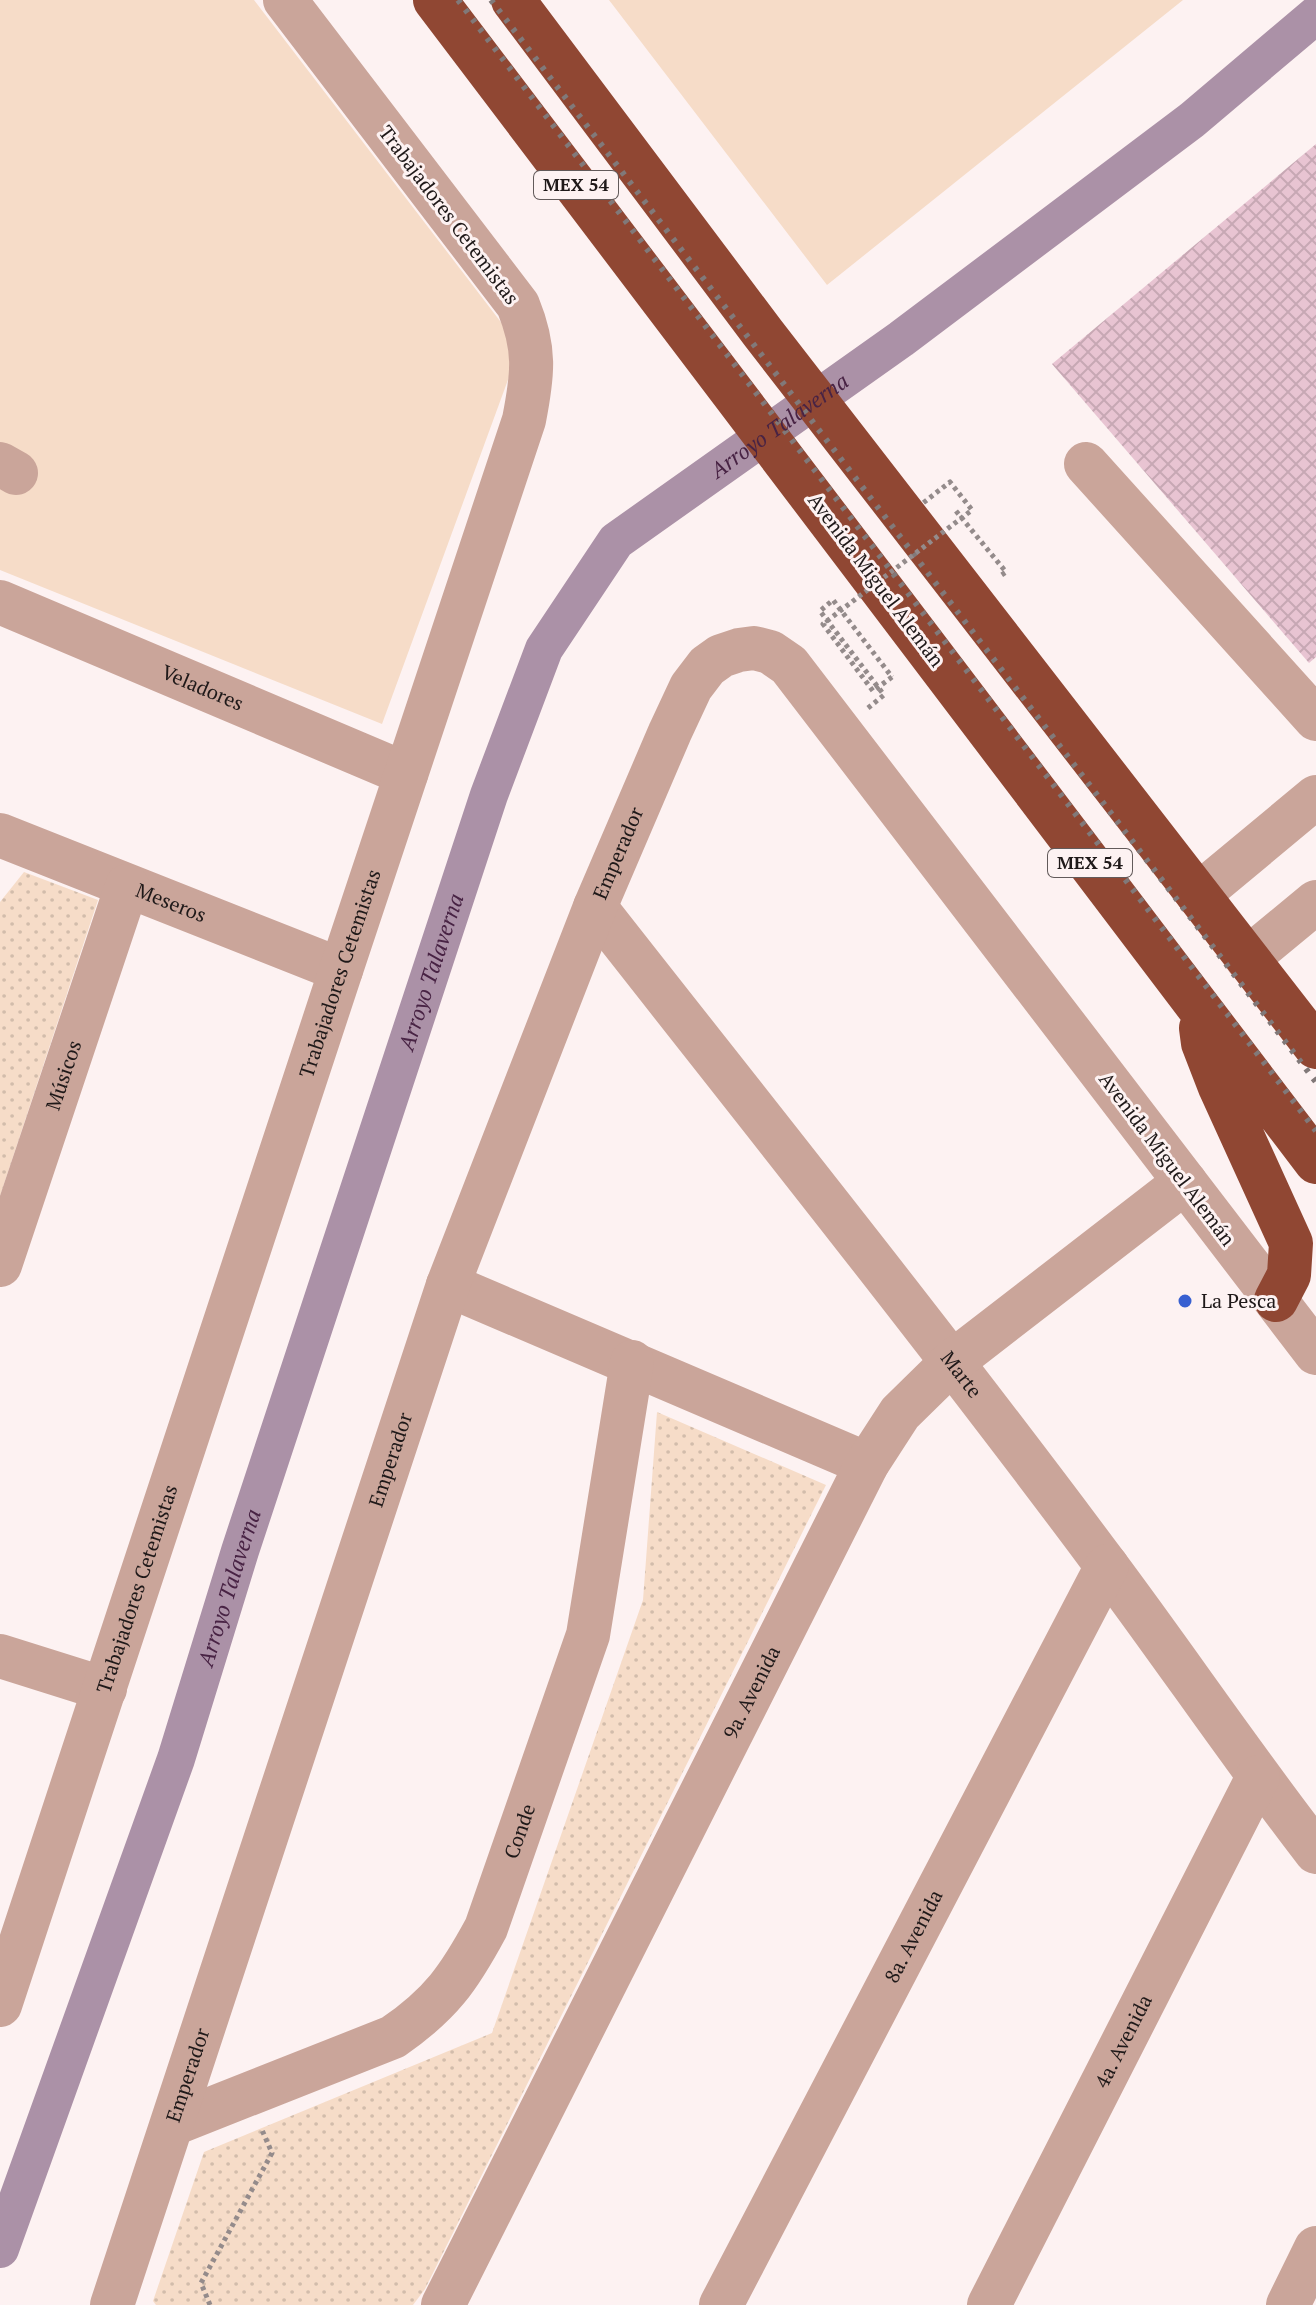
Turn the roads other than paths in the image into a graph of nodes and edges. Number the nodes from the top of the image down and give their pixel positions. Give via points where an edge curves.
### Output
1 (285, 0) edge
2 (435, 0) edge
3 (513, 0) edge
4 (1086, 464) dead end
5 (0, 602) edge
6 (739, 650) joint
7 (1316, 719) edge
8 (406, 774) junction
9 (1316, 797) edge
10 (1, 837) edge
11 (127, 886) junction
12 (1198, 895) junction
13 (1316, 902) edge
14 (595, 907) junction
15 (1247, 959) junction
16 (341, 970) junction
17 (1198, 1006) junction
18 (1316, 1047) edge
19 (1316, 1162) edge
20 (1185, 1182) junction
21 (0, 1265) edge
22 (448, 1285) junction
23 (1276, 1300) junction
24 (1316, 1353) edge
25 (632, 1362) junction
26 (952, 1362) junction
27 (867, 1464) junction
28 (1107, 1566) junction
29 (0, 1656) edge
30 (105, 1689) junction
31 (1258, 1777) junction
32 (1316, 1852) edge
33 (0, 2005) edge
34 (173, 2124) junction
35 (1316, 2248) edge
36 (112, 2305) edge
37 (443, 2305) edge
38 (721, 2305) edge
39 (989, 2305) edge
40 (1288, 2305) edge

1 - 8 street, Trabajadores Cetemistas via 518,305 533,355 524,420
2 - 17 highway, Avenida Miguel Alemán / MEX 54
3 - 12 highway, MEX 54 via 763,333 918,514
4 - 7 street
5 - 8 street, Veladores
6 - 14 street, Emperador via 707,666 691,687
6 - 20 street, Avenida Miguel Alemán via 770,652 789,665
8 - 16 street, Trabajadores Cetemistas
9 - 12 street
10 - 11 street, Meseros
11 - 16 street, Meseros
11 - 21 street, Músicos
12 - 15 highway, MEX 54
13 - 15 street
14 - 22 street, Emperador
14 - 26 street, Marte
15 - 18 highway, MEX 54
16 - 30 street, Trabajadores Cetemistas
17 - 19 highway, Avenida Miguel Alemán / MEX 54
17 - 23 highway via 1203,1043 1220,1087 1291,1243 1289,1275
20 - 23 street, Avenida Miguel Alemán
20 - 26 street, 9a. Avenida
22 - 25 street
22 - 34 street, Emperador
23 - 24 street, Avenida Miguel Alemán
25 - 27 street
25 - 34 street, Conde via 588,1635 486,1928 466,1965 422,2018 393,2037
26 - 27 street, 9a. Avenida via 900,1413
26 - 28 street, Marte
27 - 37 street, 9a. Avenida
28 - 31 street, Marte
28 - 38 street, 8a. Avenida
29 - 30 street
30 - 33 street, Trabajadores Cetemistas
31 - 32 street, Marte
31 - 39 street, 4a. Avenida
34 - 36 street, Emperador
35 - 40 street

